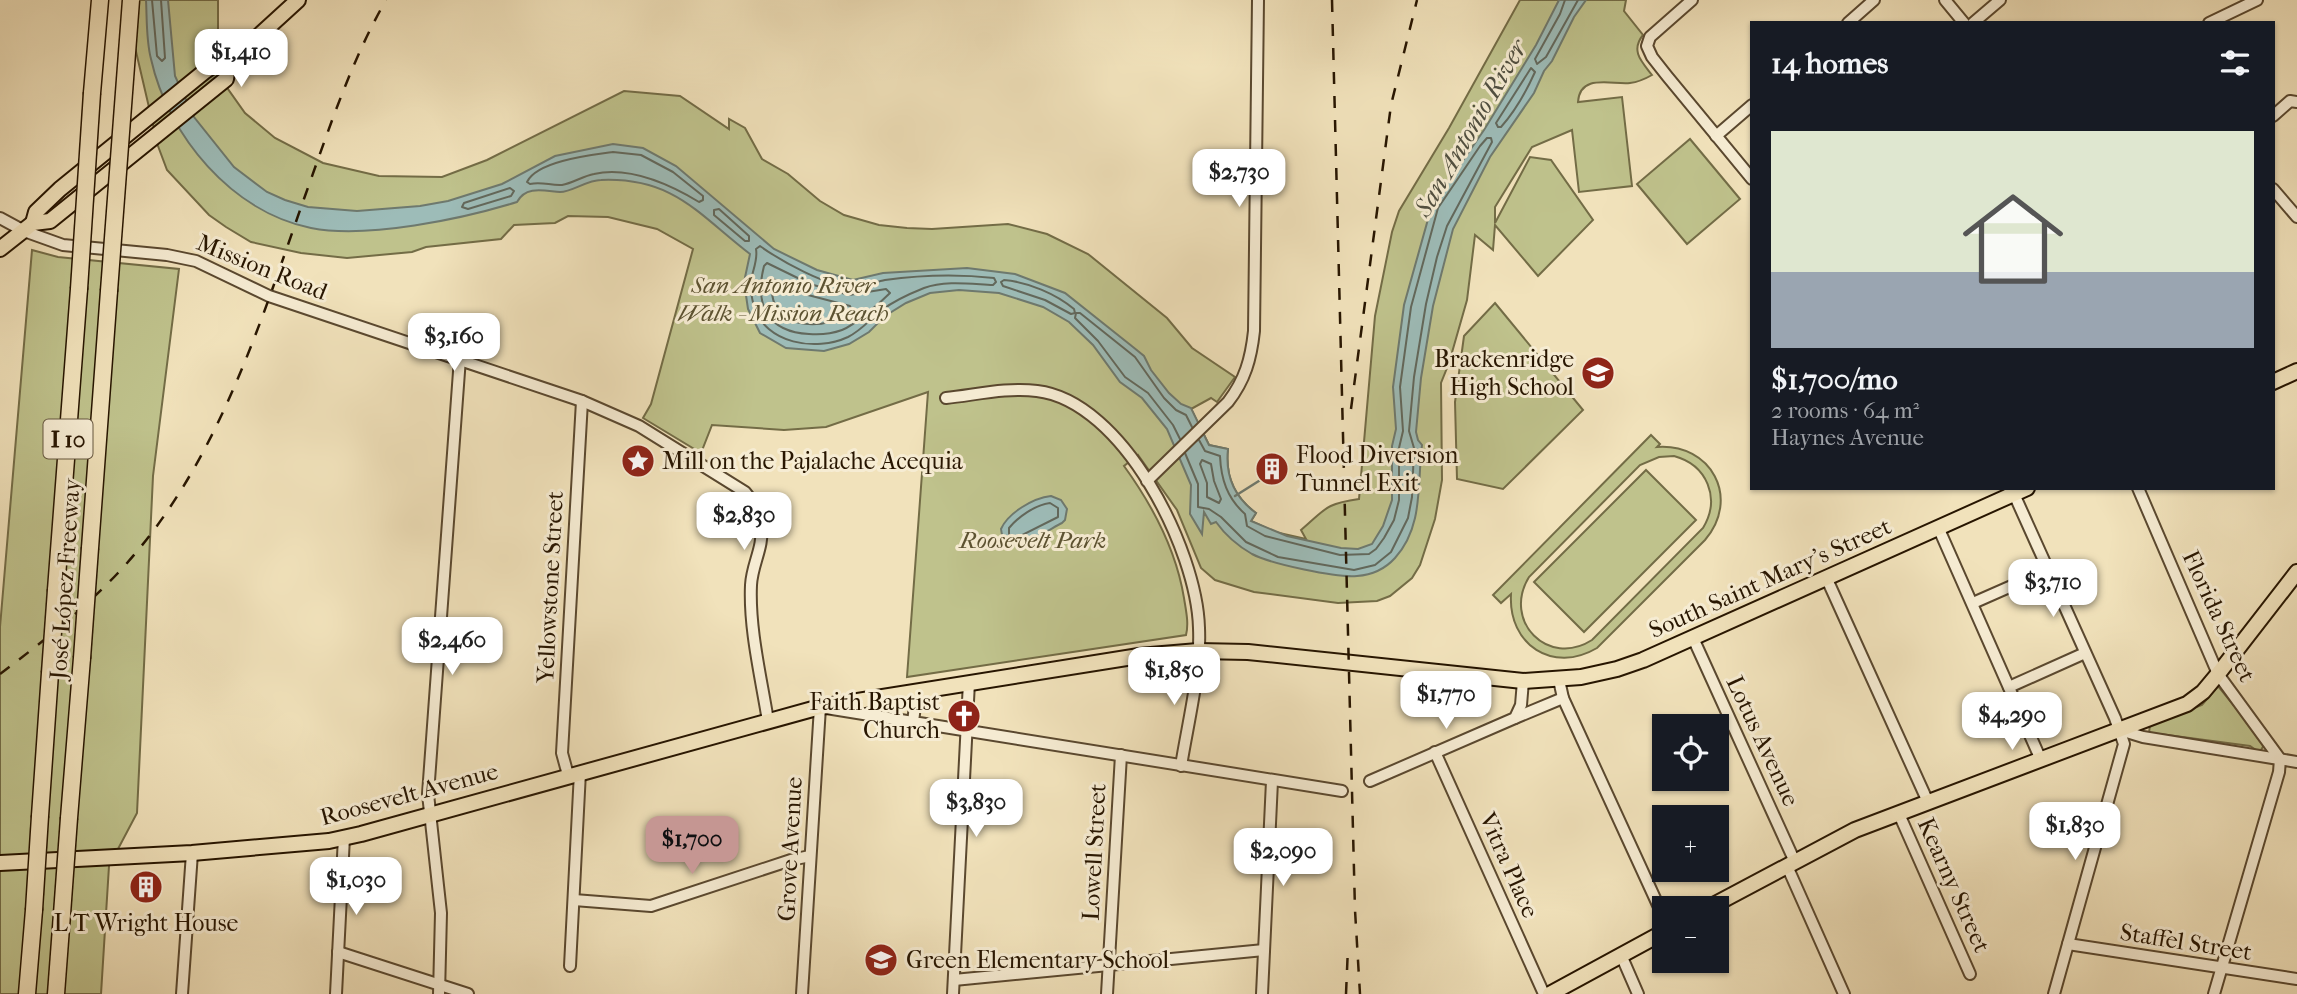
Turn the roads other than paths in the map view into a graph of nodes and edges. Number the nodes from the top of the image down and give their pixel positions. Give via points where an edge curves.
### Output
1 (100, 0) edge
2 (131, 0) edge
3 (298, 0) edge
4 (1258, 0) edge
5 (1692, 0) edge
6 (1874, 0) edge
7 (1945, 0) edge
8 (2000, 0) edge
9 (2257, 0) edge
10 (1850, 21) edge
11 (1962, 21) edge
12 (1975, 21) edge
13 (2213, 21) edge
14 (228, 64) junction
15 (2297, 102) edge
16 (1750, 107) edge
17 (2275, 114) edge
18 (1716, 136) junction
19 (1750, 177) edge
20 (2275, 191) edge
21 (2297, 217) edge
22 (0, 218) edge
23 (28, 227) junction
24 (0, 249) edge
25 (460, 358) junction
26 (2297, 371) edge
27 (2275, 381) edge
28 (946, 398) dead end
29 (582, 401) junction
30 (1147, 481) junction
31 (2017, 490) edge
32 (2139, 490) edge
33 (1938, 527) junction
34 (2048, 570) junction
35 (2297, 572) edge
36 (1826, 577) junction
37 (1973, 603) junction
38 (1693, 638) junction
39 (1198, 651) junction
40 (2085, 653) junction
41 (2218, 674) junction
42 (1559, 680) junction
43 (969, 681) junction
44 (1523, 681) junction
45 (2009, 687) junction
46 (917, 690) junction
47 (1563, 698) junction
48 (820, 707) junction
49 (1515, 718) junction
50 (768, 721) junction
51 (913, 722) junction
52 (967, 730) junction
53 (2120, 730) junction
54 (1435, 752) junction
55 (1121, 755) junction
56 (2280, 759) junction
57 (2041, 760) junction
58 (2297, 762) edge
59 (1181, 766) junction
60 (574, 773) junction
61 (1272, 781) junction
62 (1370, 781) dead end
63 (1342, 791) dead end
64 (1928, 802) junction
65 (429, 814) junction
66 (1899, 814) junction
67 (344, 838) junction
68 (192, 853) junction
69 (810, 856) junction
70 (0, 863) edge
71 (1791, 864) junction
72 (1654, 896) edge
73 (1729, 897) edge
74 (573, 900) junction
75 (1652, 938) edge
76 (2068, 944) junction
77 (1264, 950) junction
78 (338, 952) junction
79 (1621, 955) junction
80 (1109, 964) junction
81 (570, 966) dead end
82 (2221, 969) junction
83 (1970, 974) dead end
84 (2297, 979) edge
85 (954, 980) junction
86 (439, 989) edge
87 (27, 994) edge
88 (56, 994) edge
89 (183, 994) edge
90 (336, 994) edge
91 (468, 994) edge
92 (802, 994) edge
93 (953, 994) edge
94 (1107, 994) edge
95 (1262, 994) edge
96 (1544, 994) edge
97 (1550, 994) edge
98 (1638, 994) edge
99 (1844, 994) edge
100 (2054, 994) edge
101 (2214, 994) edge

1 - 87 highway, José López Freeway / I 10, bridge
2 - 88 highway, José López Freeway / I 10, bridge
3 - 14 main road
4 - 30 street via 1250,361 1239,388
5 - 18 street via 1650,37 1647,46
6 - 10 street
7 - 11 street
8 - 12 street
9 - 13 street
14 - 23 main road via 204,72 60,189 36,212
14 - 23 main road via 226,79 50,220
15 - 17 street via 2290,101
16 - 18 street
18 - 19 street
20 - 21 street
22 - 23 street, Mission Road
23 - 24 main road
23 - 25 street, Mission Road via 63,245 196,261 269,296
25 - 29 street, Mission Road
25 - 65 street
26 - 27 main road
28 - 30 street via 1023,391 1053,394 1097,419
29 - 50 street, Mission Road via 639,426 745,492 756,506 763,535 751,581 751,606
29 - 60 street, Yellowstone Street via 562,752
30 - 39 street via 1187,562 1199,626
31 - 33 main road, South Saint Mary's Street
31 - 34 street
32 - 41 street, Florida Street
33 - 36 main road, South Saint Mary's Street
33 - 37 street
34 - 37 street
34 - 40 street
35 - 41 main road
36 - 38 main road, South Saint Mary's Street
36 - 64 street
37 - 45 street
38 - 42 main road, South Saint Mary's Street via 1616,669
38 - 71 street, Lotus Avenue
39 - 43 main road, Roosevelt Avenue
39 - 44 main road, South Saint Mary's Street via 1248,652
39 - 59 street
40 - 45 street
40 - 53 street
41 - 53 main road via 2187,704
41 - 56 street, Florida Street
42 - 44 main road, South Saint Mary's Street
42 - 47 street
43 - 46 main road, Roosevelt Avenue
43 - 52 street
44 - 49 street
45 - 57 street
46 - 48 main road, Roosevelt Avenue
46 - 51 street
47 - 49 street
47 - 72 street
48 - 50 main road, Roosevelt Avenue
48 - 51 street, Roosevelt Avenue
48 - 69 street, Grove Avenue
49 - 54 street
50 - 60 main road, Roosevelt Avenue
51 - 52 street, Roosevelt Avenue
52 - 55 street, Roosevelt Avenue
52 - 85 street
53 - 56 street
53 - 57 main road
53 - 76 street via 2123,751
54 - 62 street
54 - 96 street, Vitra Place
55 - 59 street, Roosevelt Avenue
55 - 80 street, Lowell Street
56 - 58 street
56 - 82 street via 2280,772
57 - 64 main road
59 - 61 street, Roosevelt Avenue
60 - 65 main road, Roosevelt Avenue
60 - 74 street, Yellowstone Street
61 - 63 street, Roosevelt Avenue
61 - 77 street
64 - 66 main road
65 - 67 main road, Roosevelt Avenue
65 - 86 street via 441,913
66 - 71 main road via 1855,830
66 - 83 street, Kearny Street
67 - 68 main road, Roosevelt Avenue
67 - 78 street
68 - 70 main road, Roosevelt Avenue
68 - 89 street
69 - 74 street via 651,906
69 - 92 street, Grove Avenue
71 - 73 main road
71 - 99 street, Lotus Avenue
74 - 81 street, Yellowstone Street
75 - 79 main road
76 - 82 street, Staffel Street
76 - 100 street
77 - 80 street
77 - 95 street
78 - 86 street
78 - 90 street
79 - 97 main road
79 - 98 street
80 - 85 street
80 - 94 street, Lowell Street
82 - 84 street, Staffel Street
82 - 101 street
85 - 93 street
86 - 91 street

